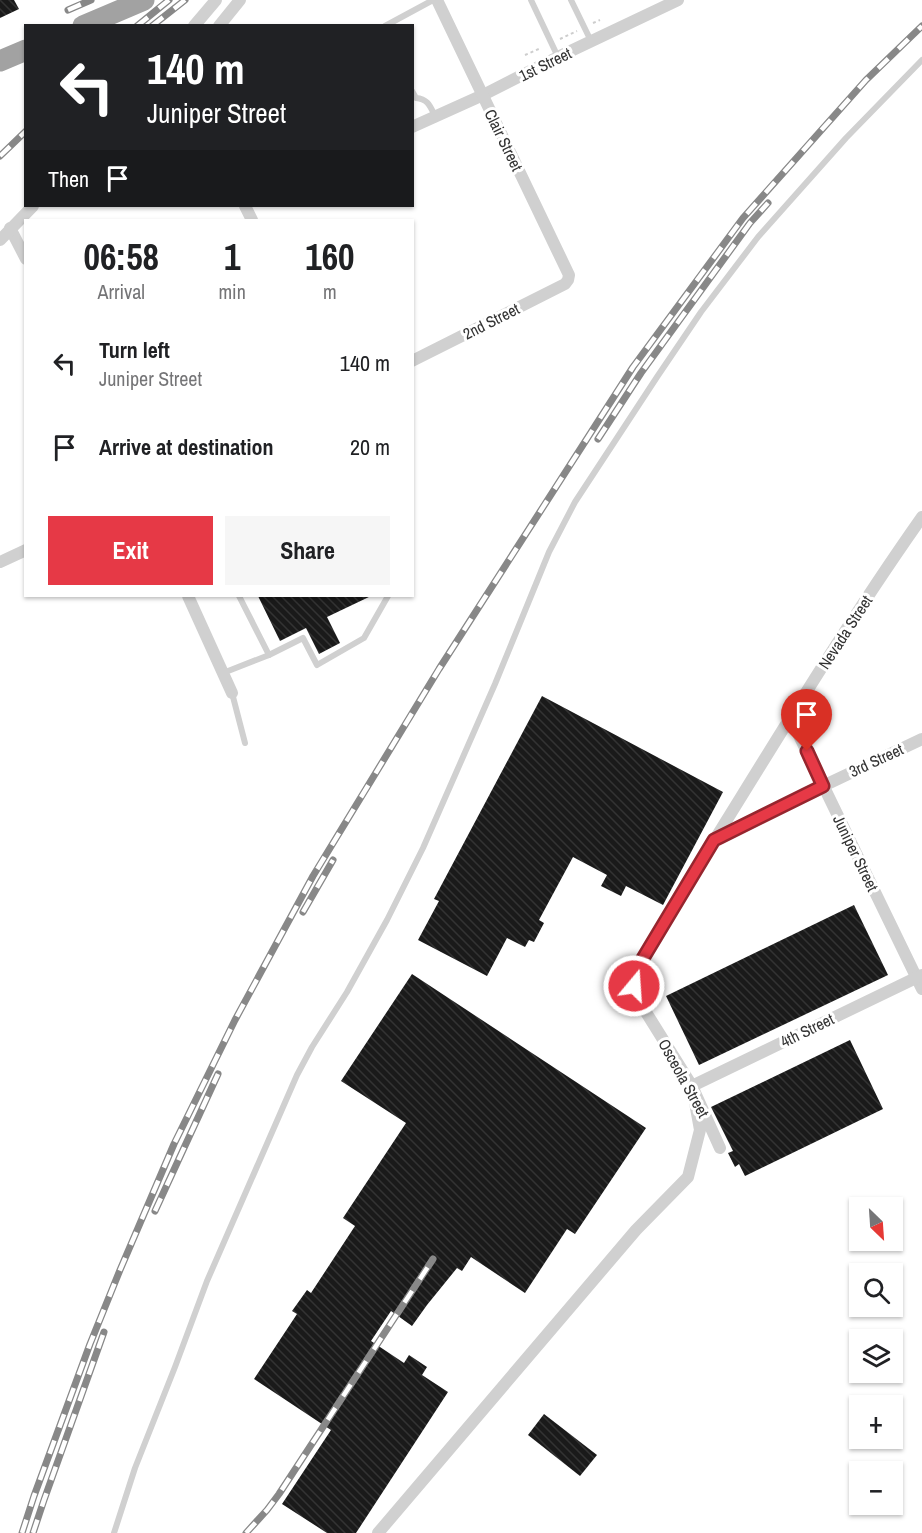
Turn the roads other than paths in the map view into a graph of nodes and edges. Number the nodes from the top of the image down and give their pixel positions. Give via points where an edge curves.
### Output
1 (144, 0) edge
2 (216, 0) edge
3 (240, 0) edge
4 (435, 0) edge
5 (531, 0) edge
6 (571, 0) edge
7 (678, 0) edge
8 (87, 24) edge
9 (196, 24) edge
10 (221, 24) edge
11 (389, 24) edge
12 (591, 41) junction
13 (24, 51) edge
14 (558, 57) junction
15 (922, 60) edge
16 (0, 61) edge
17 (414, 95) edge
18 (483, 95) junction
19 (435, 116) junction
20 (414, 126) edge
21 (32, 207) edge
22 (10, 228) junction
23 (0, 240) edge
24 (24, 255) edge
25 (568, 280) joint
26 (414, 360) edge
27 (922, 517) edge
28 (24, 551) edge
29 (0, 562) edge
30 (188, 597) edge
31 (240, 597) edge
32 (387, 597) edge
33 (269, 655) junction
34 (223, 673) junction
35 (232, 693) joint
36 (790, 717) junction
37 (922, 739) edge
38 (245, 743) dead end
39 (823, 786) junction
40 (714, 840) junction
41 (920, 980) edge
42 (692, 1086) junction
43 (720, 1148) dead end
44 (114, 1533) edge
45 (378, 1533) edge

1 - 8 highway
2 - 9 street
3 - 10 street
4 - 11 lane
4 - 18 street, Clair Street
5 - 14 lane
6 - 12 lane
7 - 12 street, 1st Street
12 - 14 street, 1st Street
13 - 16 highway
14 - 18 street, 1st Street
15 - 44 lane via 758,237 701,312 575,502 549,552 423,849 387,920 297,1075 207,1281 135,1467
17 - 19 lane via 428,102
18 - 19 street, 1st Street
18 - 25 street, Clair Street via 569,274
19 - 20 street, 1st Street
21 - 22 street
22 - 23 street
22 - 24 street
25 - 26 street, 2nd Street
27 - 36 street, Nevada Street
28 - 29 street
30 - 34 street
31 - 33 lane
32 - 33 lane via 364,638 317,665 303,638
33 - 34 lane
34 - 35 street
35 - 38 lane
36 - 39 street, Juniper Street
36 - 40 street, Nevada Street
37 - 39 street, 3rd Street
39 - 40 street, 3rd Street
39 - 41 street, Juniper Street
40 - 42 street, Osceola Street via 633,975 639,1000
41 - 42 street, 4th Street
42 - 43 street, Osceola Street
42 - 45 street via 700,1130 688,1177 636,1230

